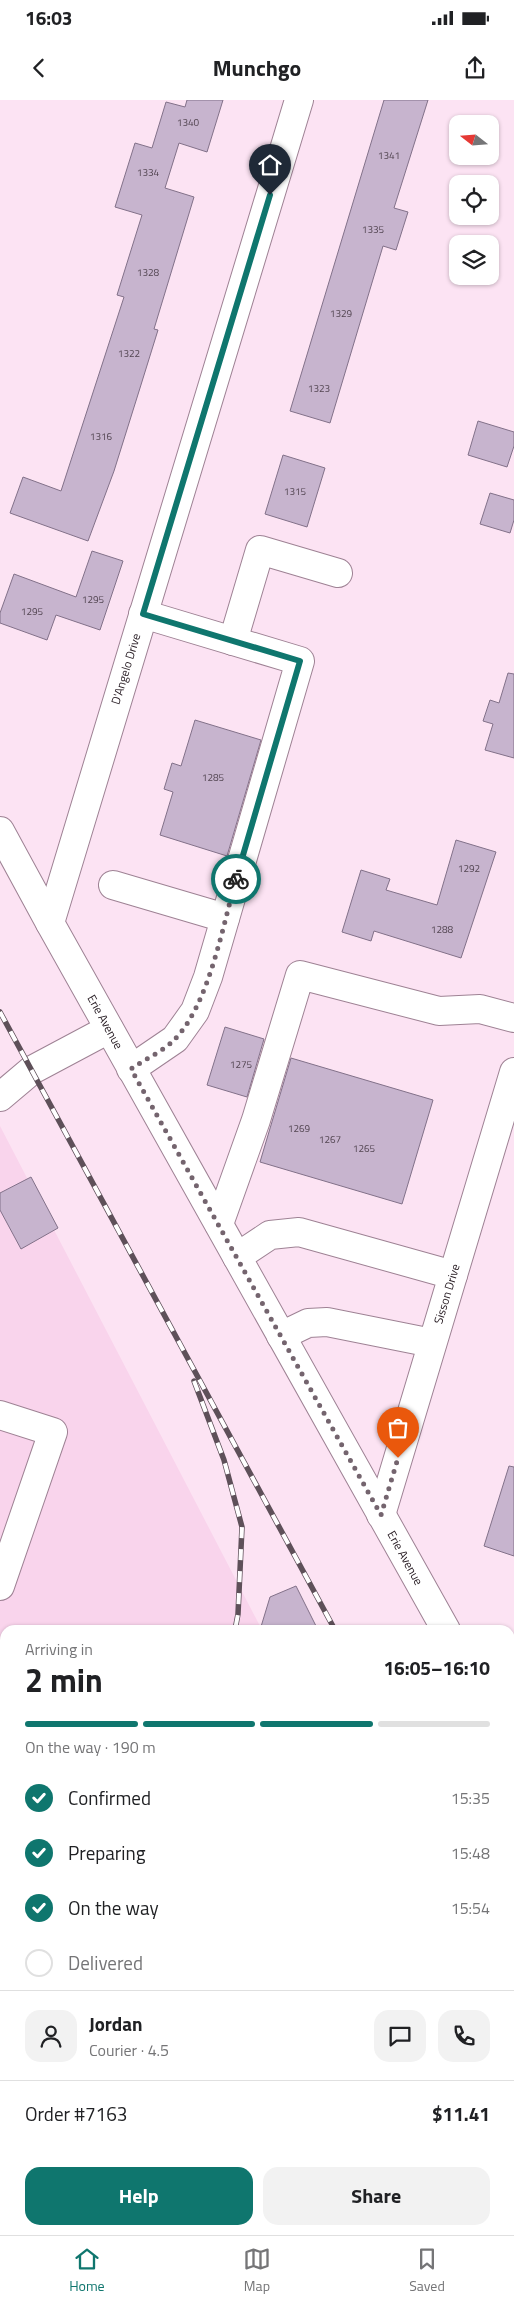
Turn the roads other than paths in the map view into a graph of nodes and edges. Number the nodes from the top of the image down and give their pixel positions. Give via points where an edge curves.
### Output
1 (299, 100) edge
2 (338, 573) dead end
3 (143, 614) junction
4 (233, 641) junction
5 (0, 831) edge
6 (114, 885) dead end
7 (225, 918) junction
8 (50, 923) junction
9 (514, 1018) edge
10 (109, 1029) junction
11 (131, 1069) junction
12 (514, 1072) edge
13 (0, 1097) edge
14 (219, 1224) junction
15 (237, 1257) junction
16 (453, 1275) junction
17 (281, 1336) junction
18 (432, 1343) junction
19 (0, 1415) edge
20 (381, 1515) junction
21 (0, 1586) edge
22 (443, 1625) edge

1 - 3 street, D'Angelo Drive
2 - 4 street via 260,550
3 - 4 street
3 - 8 street, D'Angelo Drive
4 - 7 street via 300,661
5 - 8 street, Erie Avenue
6 - 7 street
7 - 11 street via 195,1011 175,1039
8 - 10 street, Erie Avenue
9 - 14 street via 480,1009 439,1011 300,975 256,1120
10 - 11 street, Erie Avenue
10 - 13 street via 32,1070
11 - 14 street, Erie Avenue
12 - 16 street, Sisson Drive
14 - 15 street, Erie Avenue
15 - 16 street via 270,1235 299,1232
15 - 17 street, Erie Avenue
16 - 18 street, Sisson Drive
17 - 18 street via 308,1323 327,1322
17 - 20 street, Erie Avenue
18 - 20 street, Sisson Drive
19 - 21 street via 52,1432
20 - 22 street, Erie Avenue

